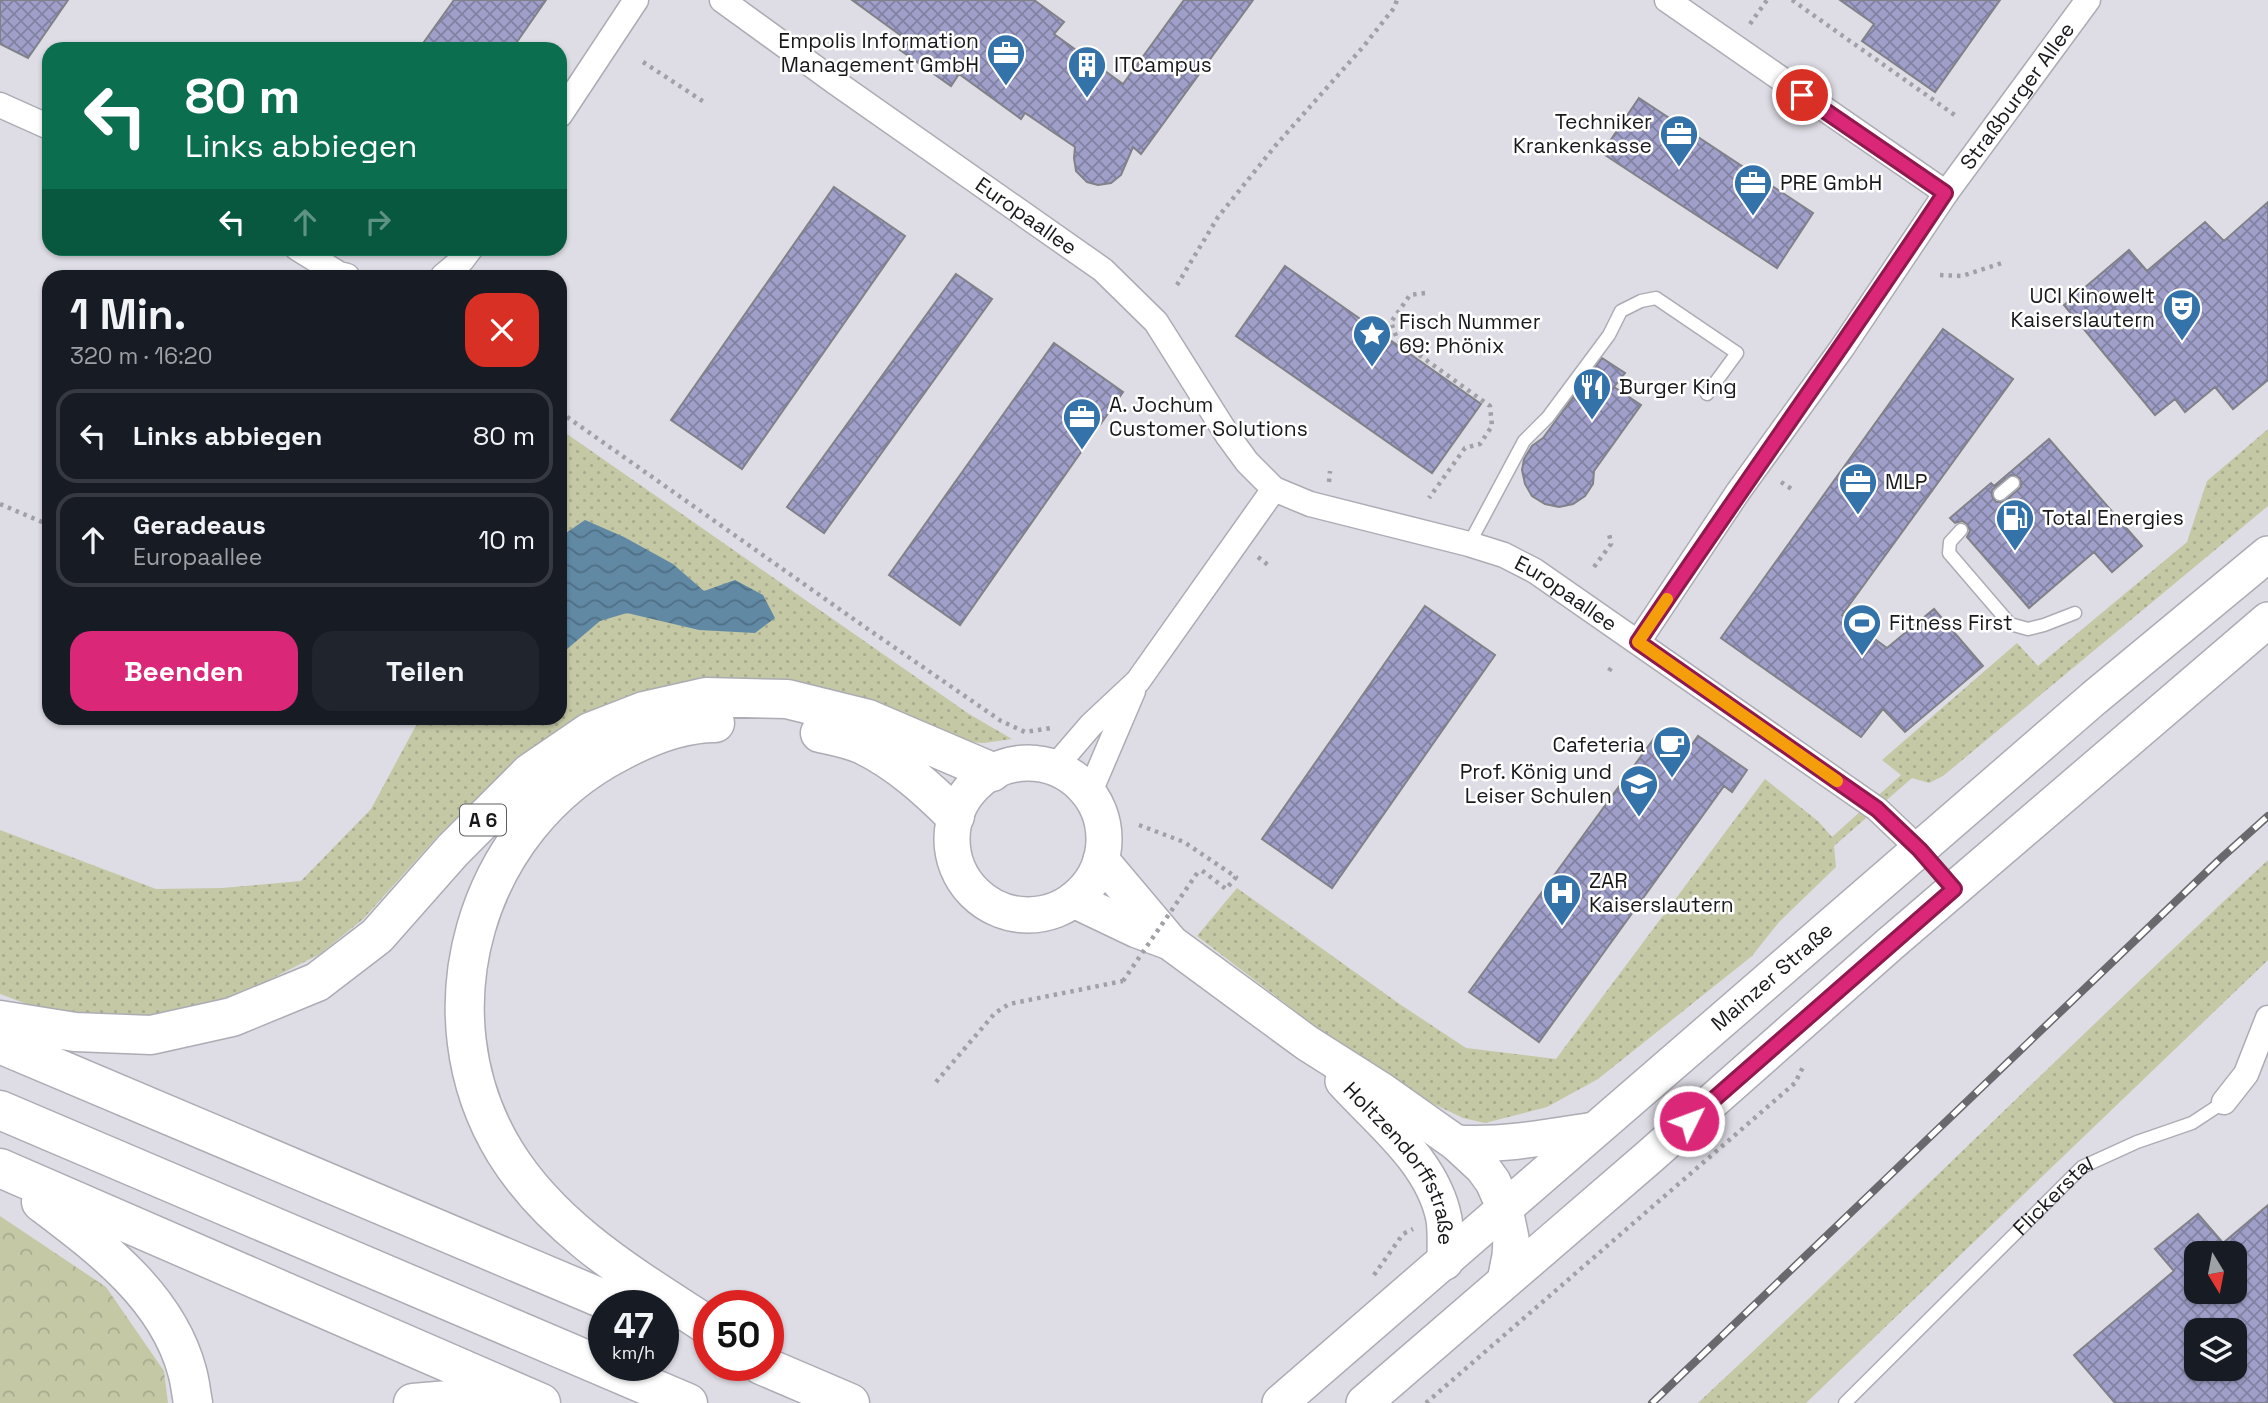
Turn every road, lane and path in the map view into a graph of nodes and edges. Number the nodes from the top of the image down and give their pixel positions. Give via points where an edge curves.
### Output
1 (636, 0) edge
2 (722, 0) edge
3 (1397, 0) edge
4 (1667, 0) edge
5 (1767, 0) edge
6 (1792, 0) edge
7 (2088, 0) edge
8 (1751, 24) dead end
9 (643, 62) dead end
10 (704, 102) dead end
11 (567, 104) edge
12 (0, 106) edge
13 (1956, 116) dead end
14 (42, 124) edge
15 (1945, 193) junction
16 (310, 256) edge
17 (465, 256) edge
18 (2005, 262) dead end
19 (333, 270) edge
20 (450, 270) edge
21 (1940, 275) dead end
22 (1177, 285) dead end
23 (1425, 293) dead end
24 (1707, 394) dead end
25 (567, 417) edge
26 (1781, 482) dead end
27 (2013, 483) dead end
28 (1274, 489) junction
29 (1793, 490) dead end
30 (2000, 494) dead end
31 (1429, 498) dead end
32 (0, 504) edge
33 (42, 522) edge
34 (1961, 530) dead end
35 (1609, 533) dead end
36 (1469, 544) junction
37 (2268, 554) edge
38 (1594, 567) dead end
39 (2075, 613) dead end
40 (2268, 620) edge
41 (1638, 642) junction
42 (1613, 665) dead end
43 (1609, 671) dead end
44 (1138, 681) junction
45 (1056, 726) dead end
46 (1054, 768) junction
47 (992, 772) junction
48 (1089, 794) junction
49 (956, 816) junction
50 (1139, 825) dead end
51 (1920, 850) junction
52 (1101, 860) junction
53 (1954, 889) junction
54 (1074, 900) junction
55 (1171, 943) junction
56 (2268, 1018) edge
57 (0, 1020) edge
58 (1307, 1043) junction
59 (0, 1044) edge
60 (1806, 1060) dead end
61 (936, 1082) dead end
62 (2224, 1102) joint
63 (0, 1110) edge
64 (1594, 1129) junction
65 (1457, 1143) junction
66 (0, 1169) edge
67 (1505, 1209) junction
68 (1445, 1262) junction
69 (1505, 1281) junction
70 (588, 1292) edge
71 (693, 1315) edge
72 (784, 1374) edge
73 (193, 1403) edge
74 (414, 1403) edge
75 (499, 1403) edge
76 (541, 1403) edge
77 (688, 1403) edge
78 (850, 1403) edge
79 (1280, 1403) edge
80 (1364, 1403) edge
81 (1426, 1403) edge
82 (1845, 1403) edge

1 - 11 street
2 - 28 street, Europaallee via 1103,270 1156,322 1222,427
3 - 22 path via 1363,47 1219,217
4 - 15 street
5 - 8 path
6 - 13 path
7 - 15 street, Straßburger Allee
9 - 10 path
12 - 14 street
15 - 41 street, Straßburger Allee
16 - 19 street
17 - 20 street
18 - 21 path via 1962,276
23 - 31 path via 1410,295 1391,322 1397,340 1490,406 1492,426 1480,444 1465,448
24 - 36 lane via 1737,353 1656,298 1621,311 1609,335 1548,417 1524,441
25 - 45 path via 1001,721 1025,732
26 - 29 path
27 - 30 lane
28 - 36 street, Europaallee via 1310,504
28 - 44 street
32 - 33 path
34 - 39 lane via 1950,542 1949,554 2010,625 2028,629
35 - 38 path via 1611,544
36 - 41 street, Europaallee via 1535,571
37 - 51 main road, Mainzer Straße
40 - 53 main road
41 - 51 street, Europaallee via 1877,809
42 - 43 path
44 - 46 street
44 - 48 street
46 - 47 main road via 1033,763
46 - 48 main road
47 - 49 main road via 976,783
47 - 57 highway, A 6 via 868,719 787,699 706,697 644,711 590,732 530,774 453,850 377,936 317,982 232,1017 151,1035 75,1032
48 - 52 main road via 1100,814
49 - 54 main road via 951,839 955,862 981,899 1003,911 1027,916 1051,912
49 - 71 highway via 897,765 861,744 764,723 707,723 634,744 595,764 538,813 506,856 473,934 466,970 469,1061 482,1107 505,1152 540,1198 582,1240
50 - 61 path, bridge via 1184,842 1236,877 1226,890 1199,869 1123,981 1009,1004 995,1013
51 - 53 main road
51 - 64 main road, Mainzer Straße
52 - 54 main road via 1091,883
52 - 55 main road, Holtzendorffstraße
53 - 69 main road
54 - 55 main road, Holtzendorffstraße
55 - 58 main road, Holtzendorffstraße
56 - 62 street, Flickerstal via 2246,1074
58 - 65 main road, Holtzendorffstraße
58 - 68 main road, Holtzendorffstraße via 1420,1163 1444,1219
59 - 70 highway
60 - 81 path via 1795,1083
62 - 82 lane, Flickerstal via 2192,1123 2082,1167
63 - 77 highway
64 - 65 main road via 1485,1145
64 - 67 main road, Mainzer Straße
65 - 67 main road, Holtzendorffstraße via 1483,1168
66 - 73 highway via 103,1249 146,1293 176,1343
66 - 76 highway
67 - 68 main road, Mainzer Straße
67 - 69 main road, Holtzendorffstraße via 1511,1238
68 - 79 main road, Mainzer Straße
69 - 80 main road
72 - 78 highway
74 - 75 highway

